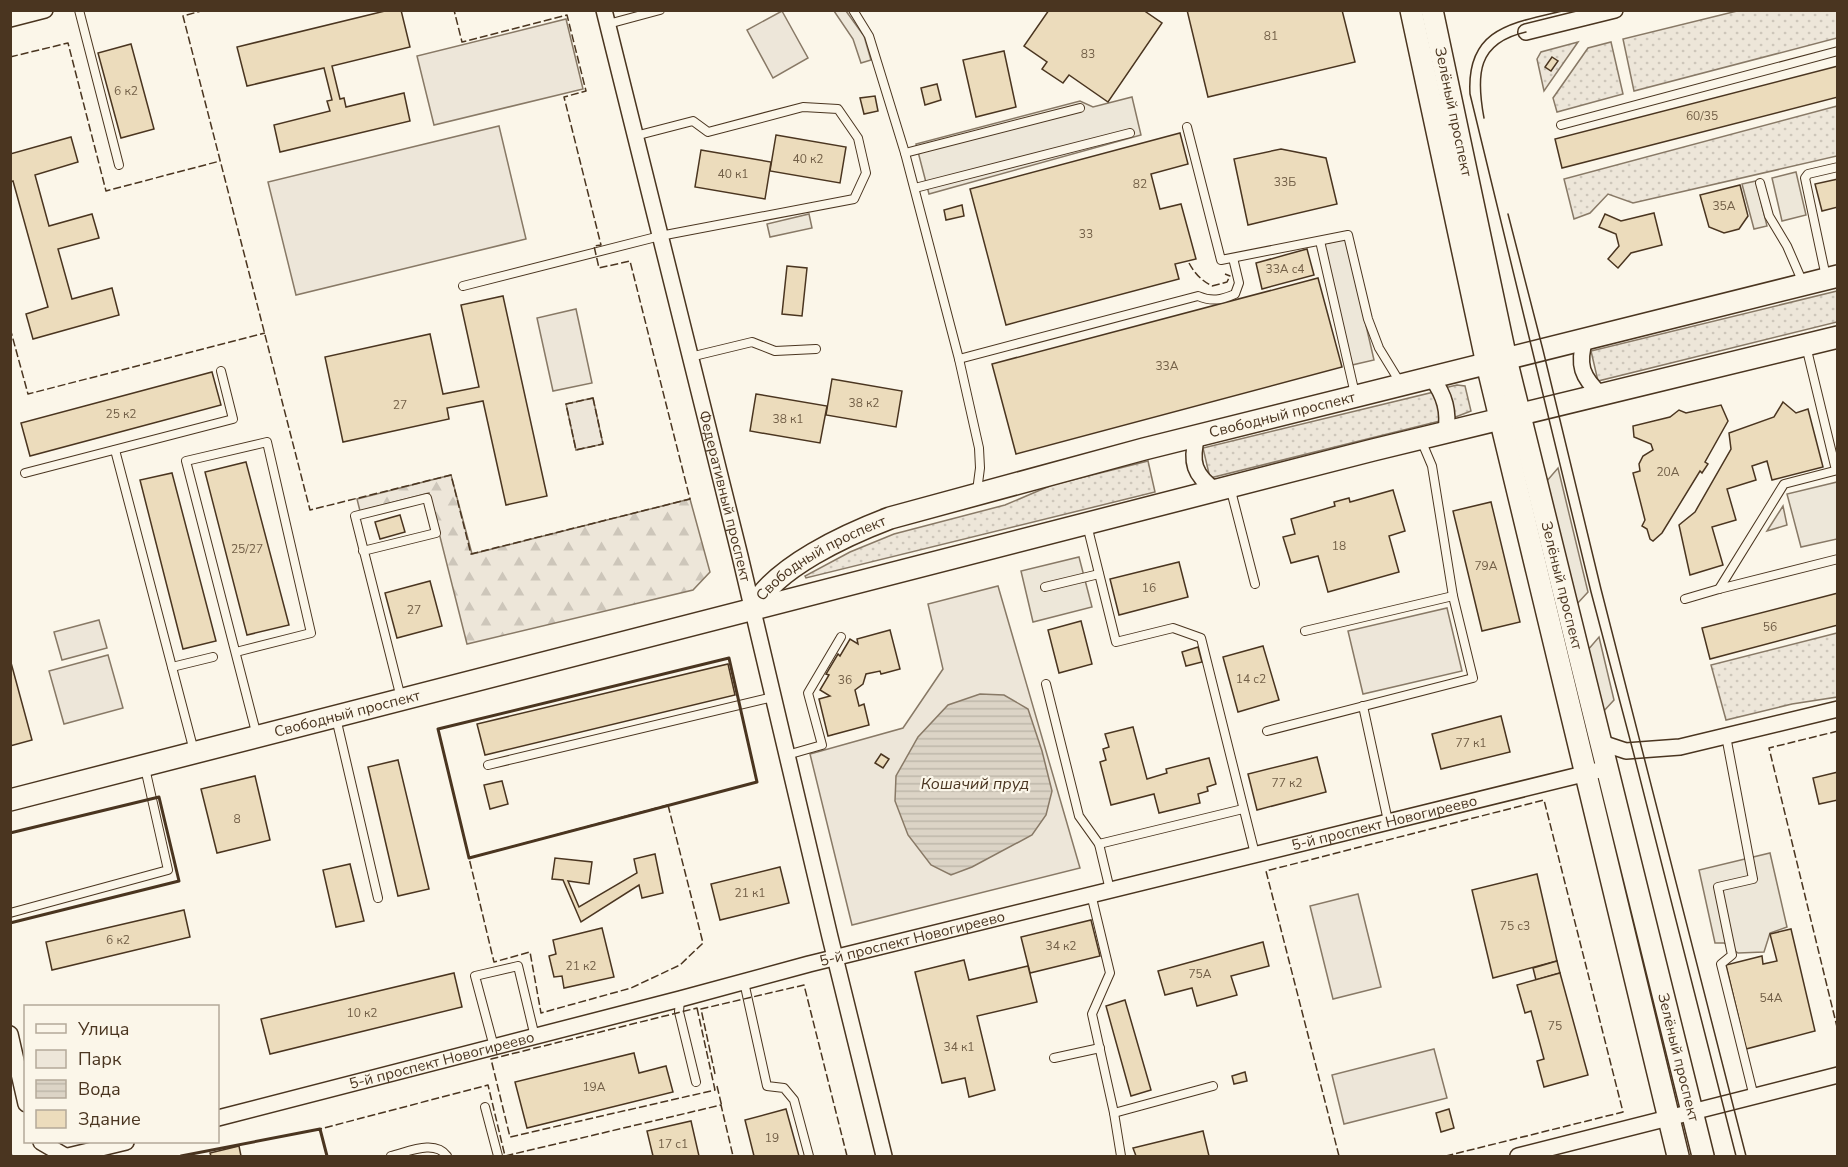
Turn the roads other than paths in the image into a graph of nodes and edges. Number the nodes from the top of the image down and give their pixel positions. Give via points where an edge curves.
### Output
1 (45, 10) edge
2 (79, 10) edge
3 (660, 10) edge
4 (853, 10) edge
5 (1411, 10) edge
6 (1432, 10) edge
7 (1615, 10) edge
8 (1582, 14) edge
9 (606, 17) edge
10 (10, 19) edge
11 (1526, 32) dead end
12 (1838, 51) edge
13 (1080, 108) dead end
14 (1561, 125) dead end
15 (1187, 127) dead end
16 (1130, 133) dead end
17 (635, 136) junction
18 (905, 153) junction
19 (119, 165) dead end
20 (1838, 167) edge
21 (1760, 183) dead end
22 (915, 188) junction
23 (660, 236) junction
24 (1320, 241) junction
25 (1233, 258) junction
26 (1832, 277) edge
27 (1803, 284) junction
28 (462, 286) dead end
29 (1838, 337) edge
30 (1585, 339) junction
31 (1805, 345) junction
32 (816, 349) dead end
33 (690, 357) junction
34 (959, 359) junction
35 (1496, 362) junction
36 (221, 371) dead end
37 (1431, 378) junction
38 (1402, 386) junction
39 (1601, 395) junction
40 (1356, 397) junction
41 (1510, 417) junction
42 (1446, 433) junction
43 (1197, 436) junction
44 (1420, 440) junction
45 (115, 450) junction
46 (1837, 470) edge
47 (25, 473) dead end
48 (1223, 489) junction
49 (977, 494) junction
50 (1087, 524) junction
51 (363, 551) junction
52 (1838, 559) edge
53 (1099, 574) junction
54 (1255, 584) dead end
55 (1045, 587) dead end
56 (1719, 589) junction
57 (1453, 596) junction
58 (1685, 599) dead end
59 (753, 609) junction
60 (1305, 631) dead end
61 (841, 638) dead end
62 (236, 652) junction
63 (213, 657) dead end
64 (172, 667) junction
65 (1046, 684) dead end
66 (773, 697) junction
67 (401, 700) junction
68 (1363, 706) junction
69 (1838, 710) edge
70 (336, 716) junction
71 (1267, 730) dead end
72 (258, 736) junction
73 (1726, 736) junction
74 (1602, 744) junction
75 (195, 753) junction
76 (787, 755) junction
77 (489, 765) dead end
78 (144, 766) junction
79 (1608, 768) junction
80 (1585, 773) junction
81 (10, 800) edge
82 (1244, 810) junction
83 (1388, 821) junction
84 (1099, 844) junction
85 (1255, 854) junction
86 (1110, 890) junction
87 (1090, 894) junction
88 (378, 898) dead end
89 (10, 914) edge
90 (835, 957) junction
91 (744, 982) junction
92 (680, 999) junction
93 (10, 1034) edge
94 (535, 1037) junction
95 (494, 1047) junction
96 (1100, 1048) junction
97 (1054, 1058) dead end
98 (1838, 1075) edge
99 (696, 1082) dead end
100 (1213, 1086) dead end
101 (24, 1095) edge
102 (1754, 1097) junction
103 (485, 1107) dead end
104 (1692, 1112) junction
105 (1114, 1113) junction
106 (219, 1118) edge
107 (1669, 1119) junction
108 (43, 1143) edge
109 (122, 1143) edge
110 (67, 1156) edge
111 (391, 1156) edge
112 (447, 1156) edge
113 (498, 1156) edge
114 (809, 1156) edge
115 (884, 1156) edge
116 (1121, 1156) edge
117 (1518, 1156) edge
118 (1678, 1156) edge
119 (1703, 1156) edge

1 - 10 street
2 - 19 lane
3 - 9 lane
4 - 18 lane via 869,36
5 - 35 main road, Зелёный проспект
6 - 35 main road, Зелёный проспект
7 - 8 street
8 - 11 street
9 - 17 street, Федеративный проспект
12 - 14 lane
13 - 18 lane
15 - 25 lane via 1221,260
16 - 22 lane
17 - 23 street, Федеративный проспект
17 - 23 lane via 693,121 708,132 803,107 838,109 858,138 866,172 854,199
18 - 22 lane
20 - 26 lane via 1805,178
21 - 27 lane via 1769,216
22 - 34 lane
23 - 28 lane
23 - 33 street, Федеративный проспект
24 - 25 lane
24 - 38 lane via 1348,235 1368,319 1379,348
24 - 40 lane
25 - 34 lane via 1239,283 1235,294 1221,300 1198,296
26 - 27 main road, Свободный проспект
27 - 30 main road, Свободный проспект
29 - 31 main road, Свободный проспект
30 - 35 main road, Свободный проспект
30 - 39 street via 1580,353 1582,369
31 - 39 main road, Свободный проспект
31 - 46 lane
32 - 33 lane via 775,351 752,342
33 - 59 street, Федеративный проспект
34 - 49 lane via 979,448
35 - 37 main road, Свободный проспект
35 - 41 main road, Зелёный проспект
36 - 45 lane via 233,419
37 - 38 main road, Свободный проспект
37 - 42 street via 1446,405
38 - 40 main road, Свободный проспект
39 - 41 main road, Свободный проспект
40 - 43 main road, Свободный проспект
41 - 42 main road, Свободный проспект
41 - 74 main road, Зелёный проспект
41 - 80 main road, Зелёный проспект
42 - 44 main road, Свободный проспект
43 - 48 street via 1195,468 1203,481
43 - 49 main road, Свободный проспект
44 - 48 main road, Свободный проспект
44 - 57 lane via 1432,466
45 - 47 lane
45 - 64 lane
46 - 56 lane via 1784,484
48 - 50 main road, Свободный проспект
48 - 54 lane
49 - 59 main road, Свободный проспект via 890,518 843,538 784,574
50 - 53 lane
50 - 59 main road, Свободный проспект
51 - 51 lane via 436,533 427,498 355,516
51 - 67 lane
52 - 56 lane
53 - 55 lane
53 - 82 lane via 1116,642 1173,628 1201,639
56 - 58 lane
57 - 60 lane
57 - 68 lane via 1473,678
59 - 66 street, Федеративный проспект
59 - 67 main road, Свободный проспект
61 - 76 lane via 808,693 822,745
62 - 62 lane via 186,462 267,442 311,633
62 - 72 lane
63 - 64 lane
64 - 75 lane
65 - 84 lane via 1079,816
66 - 76 street, Федеративный проспект
66 - 77 lane
67 - 70 main road, Свободный проспект
68 - 71 lane
68 - 83 lane
69 - 73 street
70 - 72 main road, Свободный проспект
70 - 88 lane
72 - 75 main road, Свободный проспект
73 - 74 street via 1680,747 1626,751
73 - 102 lane via 1753,879 1718,887 1732,956 1721,964
74 - 79 main road, Зелёный проспект
75 - 78 main road, Свободный проспект
76 - 90 street, Федеративный проспект
78 - 81 main road, Свободный проспект
78 - 89 lane via 168,870
79 - 80 street, 5-й проспект Новогиреево
79 - 104 main road, Зелёный проспект
80 - 83 street, 5-й проспект Новогиреево
80 - 107 main road, Зелёный проспект
82 - 84 lane
82 - 85 lane
83 - 85 street, 5-й проспект Новогиреево
84 - 86 lane
85 - 86 street, 5-й проспект Новогиреево
86 - 87 street, 5-й проспект Новогиреево
87 - 90 street, 5-й проспект Новогиреево
87 - 96 lane via 1110,973 1092,1014
90 - 91 street, 5-й проспект Новогиреево
90 - 115 street, Федеративный проспект
91 - 92 street, 5-й проспект Новогиреево
91 - 114 lane via 767,1086 784,1088 794,1100
92 - 94 street, 5-й проспект Новогиреево
92 - 99 lane
93 - 101 street
94 - 95 street, 5-й проспект Новогиреево
94 - 95 lane via 518,966 475,976
95 - 106 street, 5-й проспект Новогиреево
96 - 97 lane
96 - 105 lane
98 - 102 street
100 - 105 lane
102 - 104 street
103 - 113 lane
104 - 107 street
104 - 119 main road, Зелёный проспект
105 - 116 lane
107 - 117 street
107 - 118 main road, Зелёный проспект
108 - 110 street
109 - 110 street
111 - 112 lane via 431,1147 441,1149

